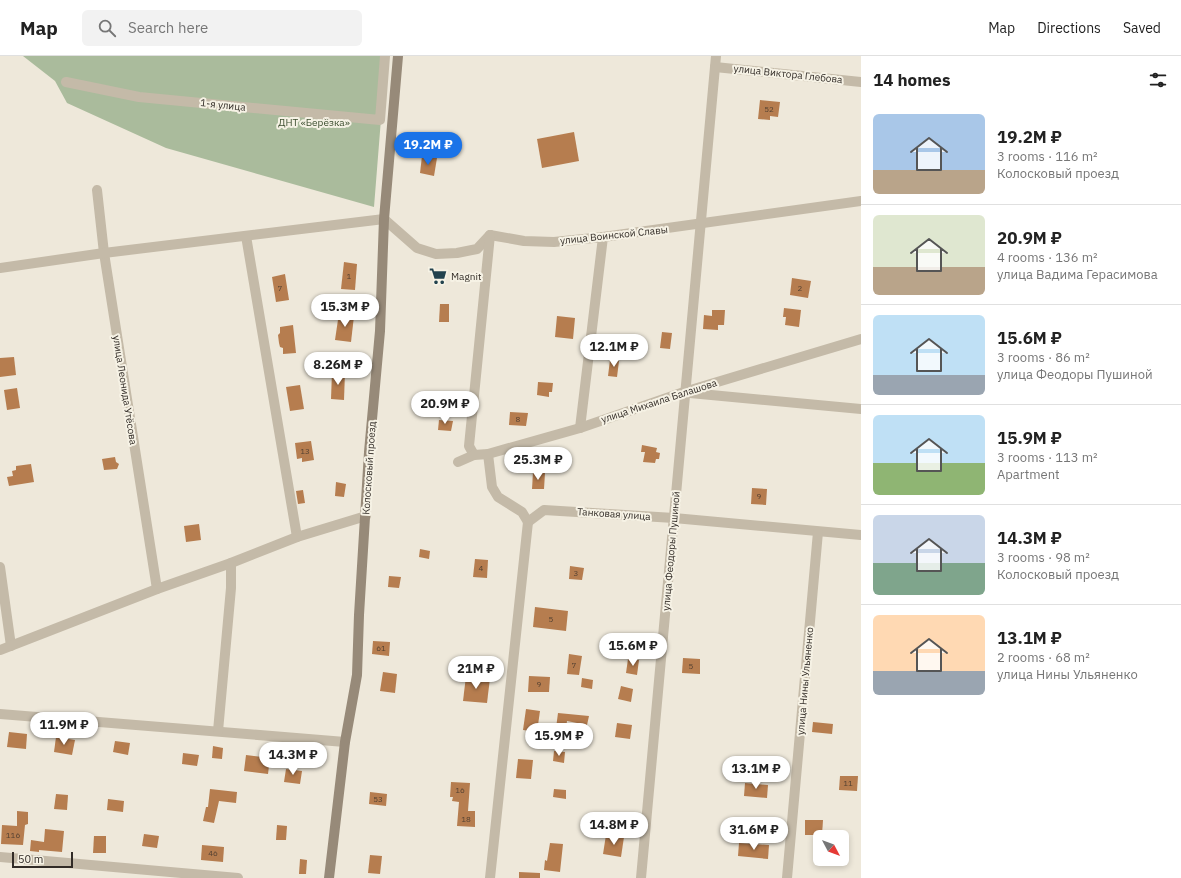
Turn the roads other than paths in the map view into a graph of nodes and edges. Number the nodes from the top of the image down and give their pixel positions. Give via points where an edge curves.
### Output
1 (385, 56) edge
2 (398, 56) edge
3 (716, 56) edge
4 (715, 67) junction
5 (66, 82) dead end
6 (861, 82) edge
7 (97, 190) dead end
8 (861, 201) edge
9 (384, 219) junction
10 (700, 225) junction
11 (490, 235) junction
12 (246, 236) junction
13 (603, 238) junction
14 (104, 253) junction
15 (0, 268) edge
16 (861, 339) edge
17 (684, 392) junction
18 (861, 409) edge
19 (580, 428) junction
20 (474, 454) junction
21 (488, 454) junction
22 (458, 462) dead end
23 (366, 516) junction
24 (674, 518) junction
25 (528, 522) junction
26 (818, 532) junction
27 (861, 535) edge
28 (297, 537) junction
29 (231, 563) junction
30 (0, 567) edge
31 (157, 589) junction
32 (11, 646) junction
33 (0, 650) edge
34 (0, 714) edge
35 (218, 731) junction
36 (345, 742) junction
37 (0, 857) edge
38 (238, 878) edge
39 (329, 878) edge
40 (490, 878) edge
41 (641, 878) edge
42 (787, 878) edge

1 - 5 street, 1-я улица via 380,120 139,97
2 - 9 street, Колосковый проезд
3 - 4 street, улица Феодоры Пушиной
4 - 6 street, улица Виктора Глебова
4 - 10 street, улица Феодоры Пушиной
7 - 14 street, улица Леонида Утёсова
8 - 10 street, улица Воинской Славы
9 - 11 street via 417,248 436,254 477,249
9 - 12 street
9 - 23 street, Колосковый проезд via 380,331
10 - 13 street, улица Воинской Славы
10 - 17 street, улица Феодоры Пушиной
11 - 13 street, улица Воинской Славы via 554,242
11 - 20 street via 469,446
12 - 14 street
12 - 28 street
13 - 19 street
14 - 15 street
14 - 31 street, улица Леонида Утёсова
16 - 17 street, улица Михаила Балашова
17 - 18 street
17 - 19 street, улица Михаила Балашова
17 - 24 street, улица Феодоры Пушиной
19 - 21 street, улица Михаила Балашова
20 - 21 street, улица Михаила Балашова
20 - 22 street, улица Михаила Балашова
21 - 25 street via 492,487 498,497 522,512
23 - 28 street
23 - 36 street, Колосковый проезд via 357,675
24 - 25 street, Танковая улица via 544,510
24 - 26 street, Танковая улица
24 - 41 street, улица Феодоры Пушиной
25 - 40 street
26 - 27 street, Танковая улица
26 - 42 street, улица Нины Ульяненко
28 - 29 street
29 - 31 street
29 - 35 street
30 - 32 street
31 - 32 street
32 - 33 street
34 - 35 street
35 - 36 street
36 - 39 street, Колосковый проезд
37 - 38 street

